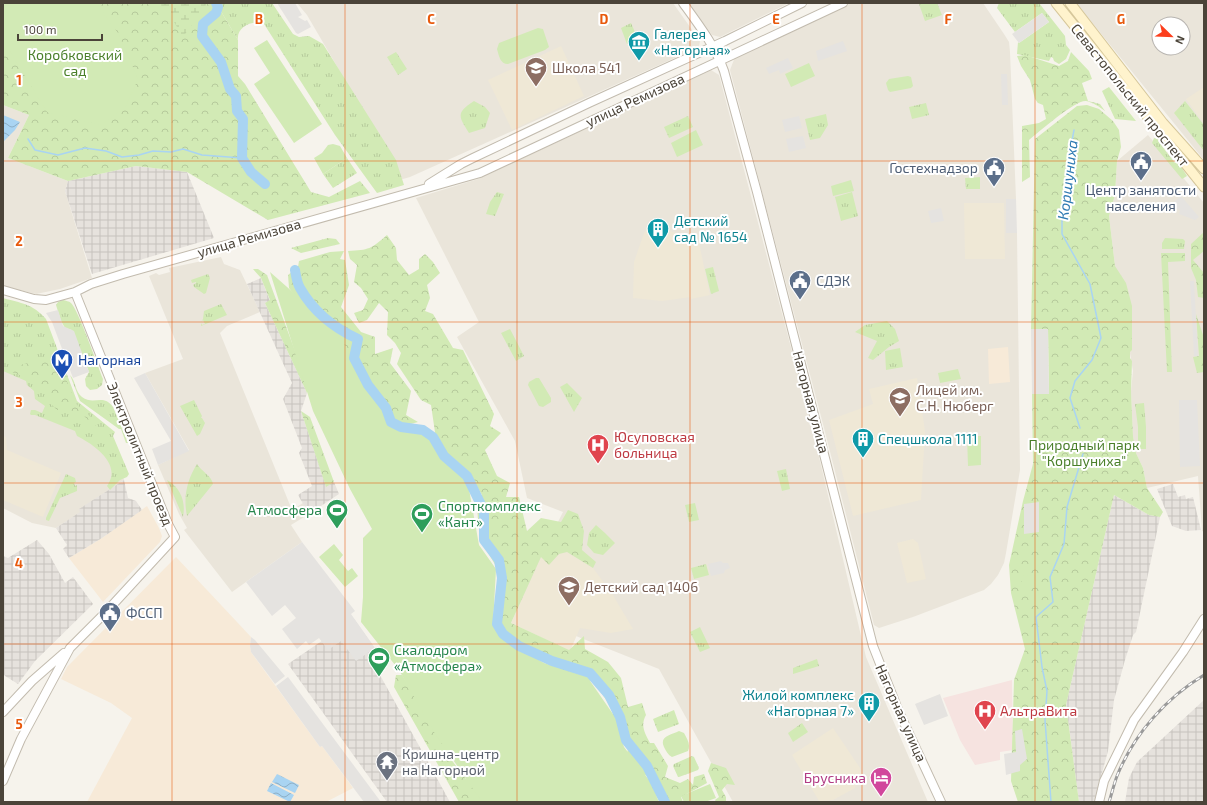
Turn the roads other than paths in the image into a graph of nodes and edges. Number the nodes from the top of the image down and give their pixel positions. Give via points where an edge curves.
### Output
1 (684, 3) edge
2 (802, 3) edge
3 (843, 3) edge
4 (1056, 3) edge
5 (1070, 3) edge
6 (713, 46) junction
7 (720, 60) junction
8 (472, 158) junction
9 (456, 167) junction
10 (1204, 169) edge
11 (480, 173) junction
12 (460, 178) junction
13 (1204, 187) edge
14 (424, 188) junction
15 (3, 290) edge
16 (75, 292) junction
17 (1204, 619) edge
18 (70, 648) junction
19 (32, 681) junction
20 (44, 697) junction
21 (3, 712) edge
22 (3, 781) edge
23 (940, 802) edge
24 (1099, 802) edge

1 - 6 street, Нагорная улица
2 - 6 street, улица Ремизова
3 - 7 street, улица Ремизова
4 - 13 main road, Севастопольский проспект
5 - 10 main road, Севастопольский проспект via 1158,117
6 - 7 street, Нагорная улица
6 - 8 street, улица Ремизова
7 - 11 street, улица Ремизова
7 - 23 street, Нагорная улица via 757,192 873,646 899,712
8 - 9 street, улица Ремизова
8 - 11 street via 469,161 469,169
9 - 12 street via 463,170
9 - 14 street, улица Ремизова
11 - 12 street, улица Ремизова
12 - 14 street, улица Ремизова
14 - 16 street, улица Ремизова via 123,274
15 - 16 street, улица Ремизова via 40,300
16 - 18 street, Электролитный проезд via 175,537
17 - 24 street via 1134,720 1104,781
18 - 19 street
18 - 20 street, Электролитный проезд
19 - 20 street via 43,682
19 - 21 street
20 - 22 street, Электролитный проезд via 21,739

